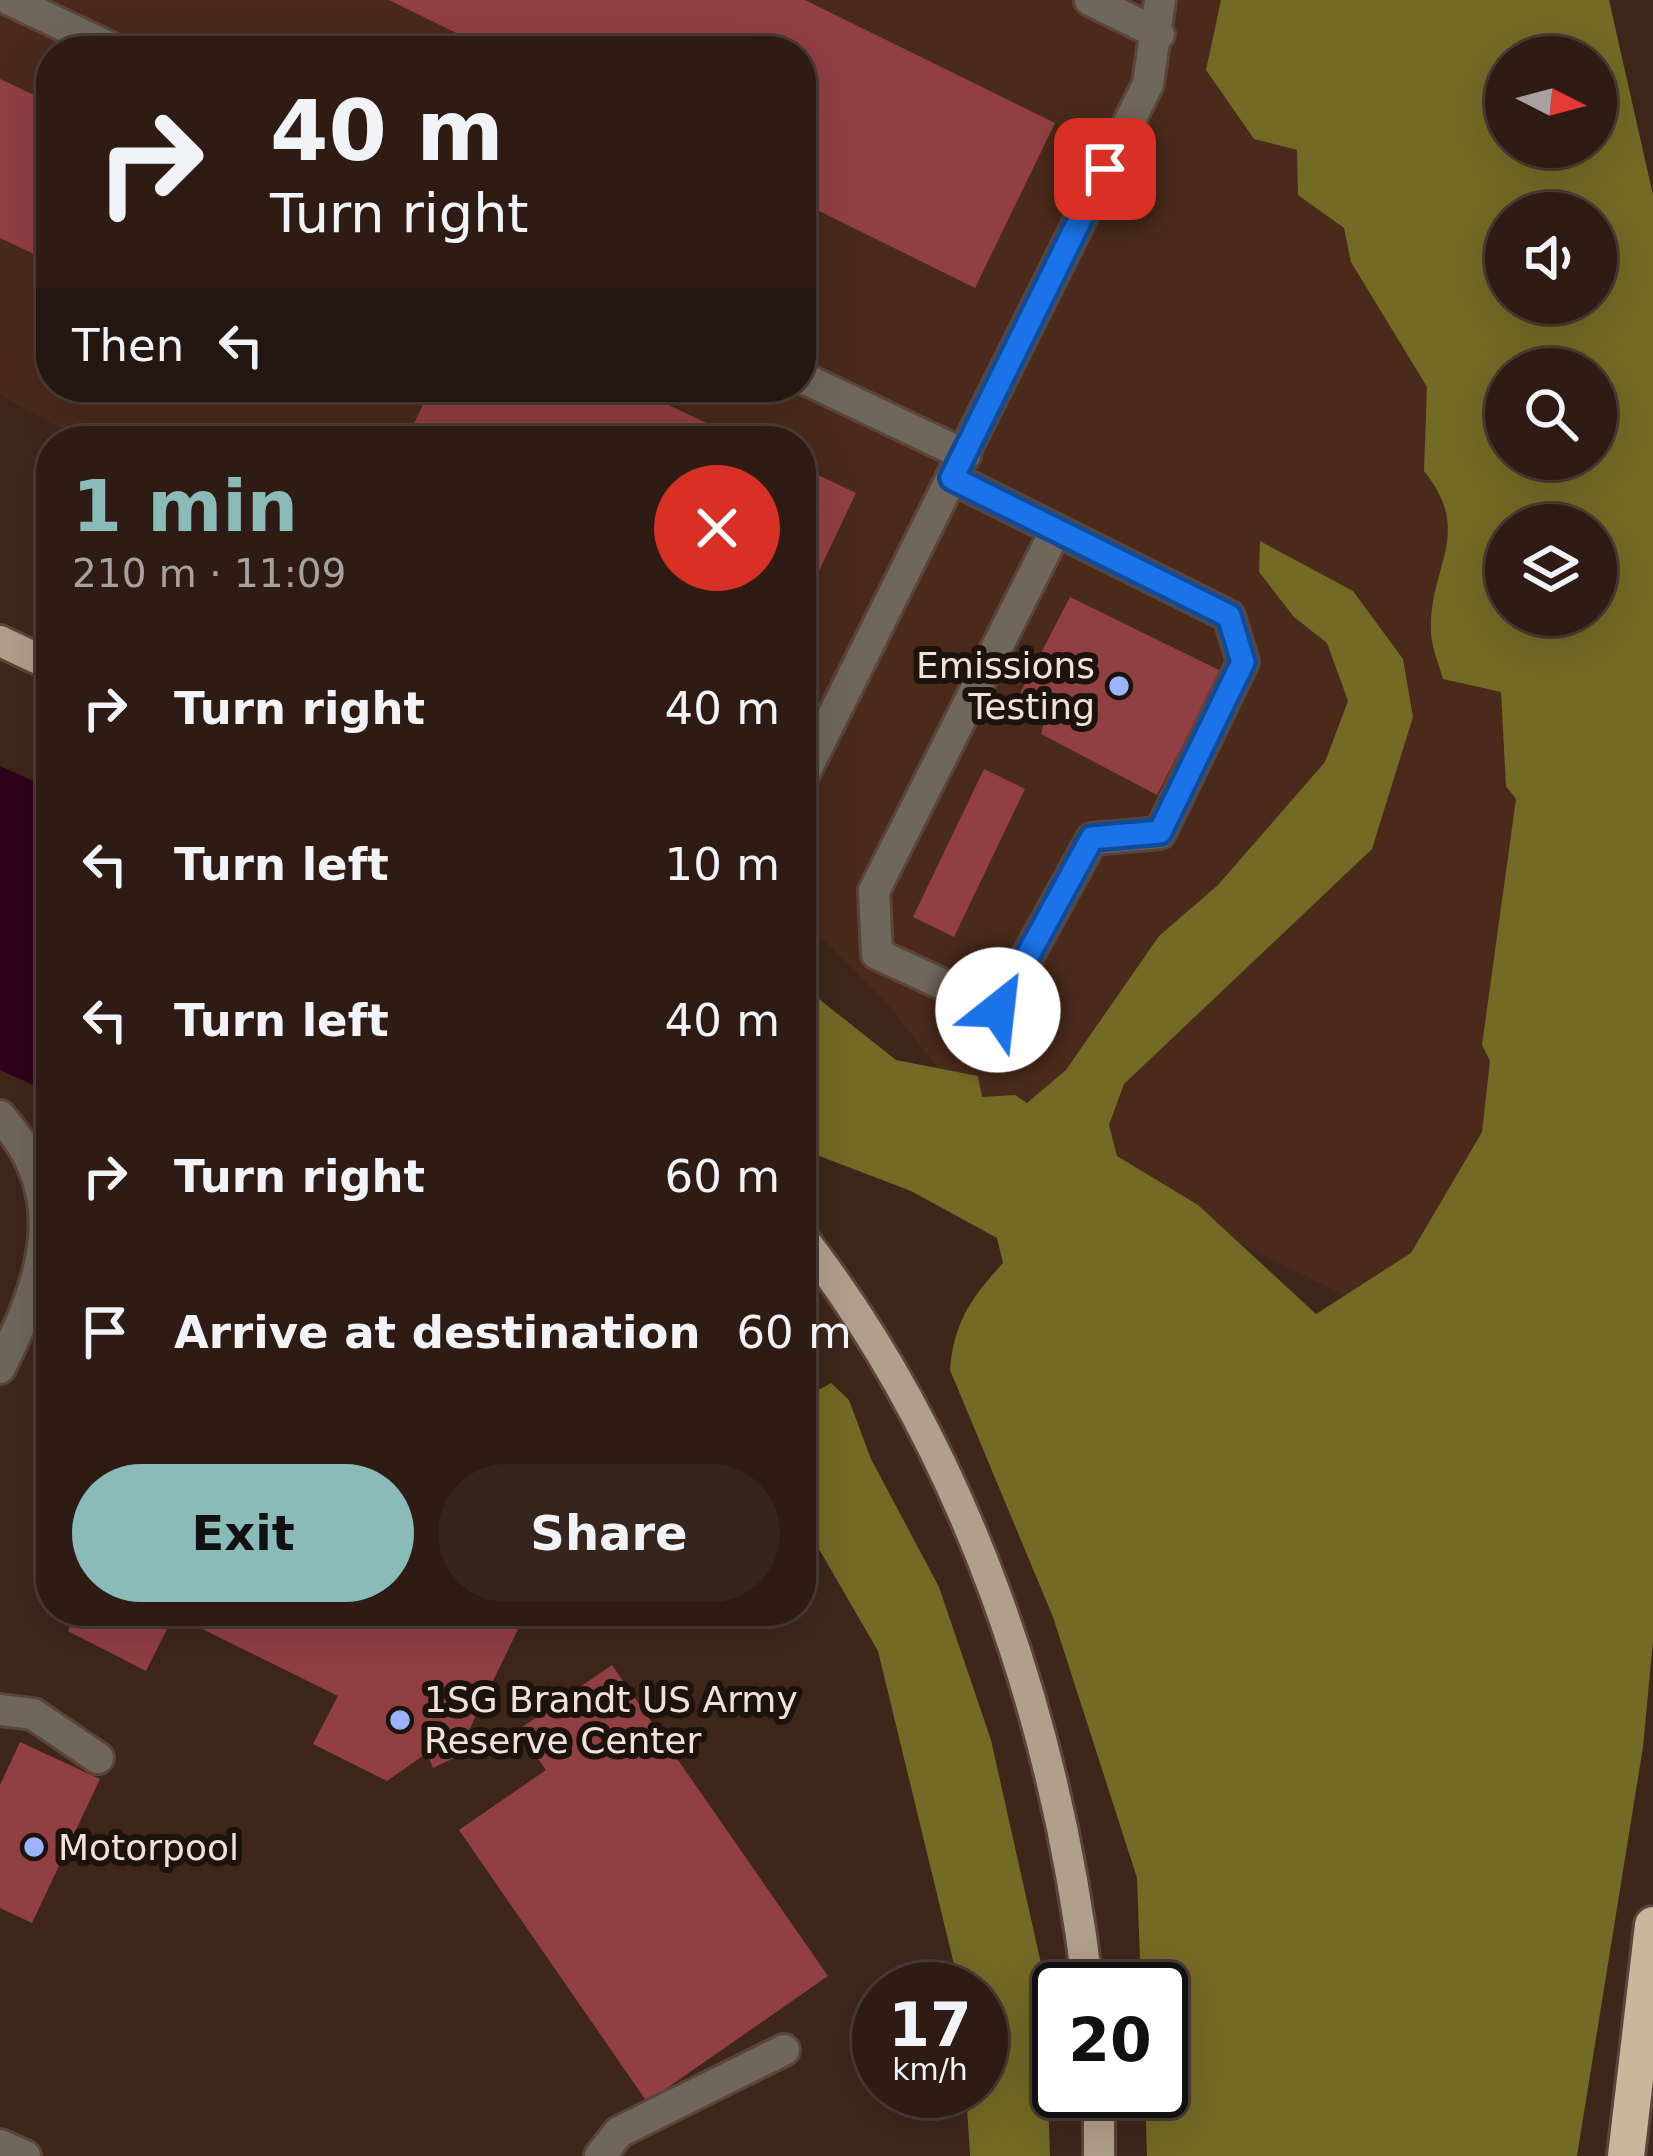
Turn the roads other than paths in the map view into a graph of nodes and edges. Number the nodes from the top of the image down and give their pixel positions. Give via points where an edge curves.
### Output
1 (10, 0) edge
2 (1090, 0) edge
3 (1160, 0) edge
4 (1160, 34) junction
5 (86, 36) edge
6 (816, 386) edge
7 (958, 467) junction
8 (1057, 530) junction
9 (0, 641) edge
10 (36, 657) edge
11 (816, 750) edge
12 (0, 1116) edge
13 (36, 1185) edge
14 (816, 1260) edge
15 (36, 1287) edge
16 (0, 1368) edge
17 (0, 1710) edge
18 (98, 1758) dead end
19 (1653, 1925) edge
20 (1085, 1962) edge
21 (784, 2050) dead end
22 (1099, 2118) edge
23 (1653, 2124) edge
24 (0, 2145) edge
25 (25, 2156) edge
26 (600, 2156) edge
27 (1099, 2156) edge
28 (1626, 2156) edge
29 (1648, 2156) edge

1 - 5 lane
2 - 4 lane
3 - 4 lane
4 - 7 lane via 1148,83
6 - 7 lane
7 - 8 lane
7 - 11 lane
8 - 8 lane via 874,891 877,954 998,1010 1092,838 1160,832 1243,662 1229,616
9 - 10 main road
12 - 13 lane via 28,1150
14 - 20 main road via 916,1418 988,1578 1035,1704 1074,1870
15 - 16 lane
17 - 18 lane via 33,1714
19 - 28 highway
21 - 26 lane via 619,2132
22 - 27 main road
23 - 29 highway
24 - 25 lane

